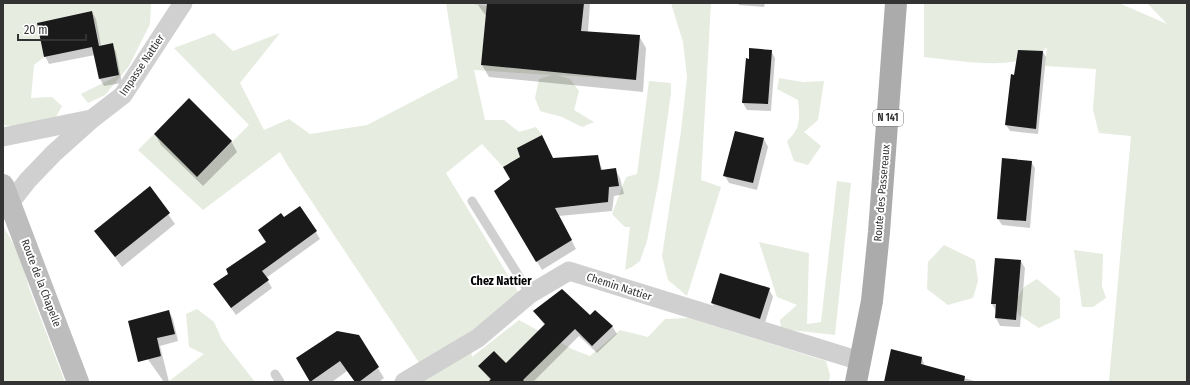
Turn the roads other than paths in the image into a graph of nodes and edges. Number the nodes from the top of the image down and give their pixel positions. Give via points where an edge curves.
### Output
1 (183, 3) edge
2 (896, 3) edge
3 (92, 119) junction
4 (3, 136) edge
5 (6, 194) edge
6 (472, 201) dead end
7 (530, 294) junction
8 (860, 361) junction
9 (78, 382) edge
10 (404, 382) edge
11 (856, 382) edge

1 - 3 street, Impasse Nattier via 123,96
2 - 8 main road, Route des Passereaux / N 141 via 880,232 872,301
3 - 4 street, Impasse Nattier via 14,136
3 - 5 street, Impasse Nattier via 28,180
5 - 9 main road, Route de la Chapelle
6 - 7 lane
7 - 8 street, Chemin Nattier via 569,271
7 - 10 street, Chemin Nattier via 478,338
8 - 11 main road, Route des Passereaux / N 141

